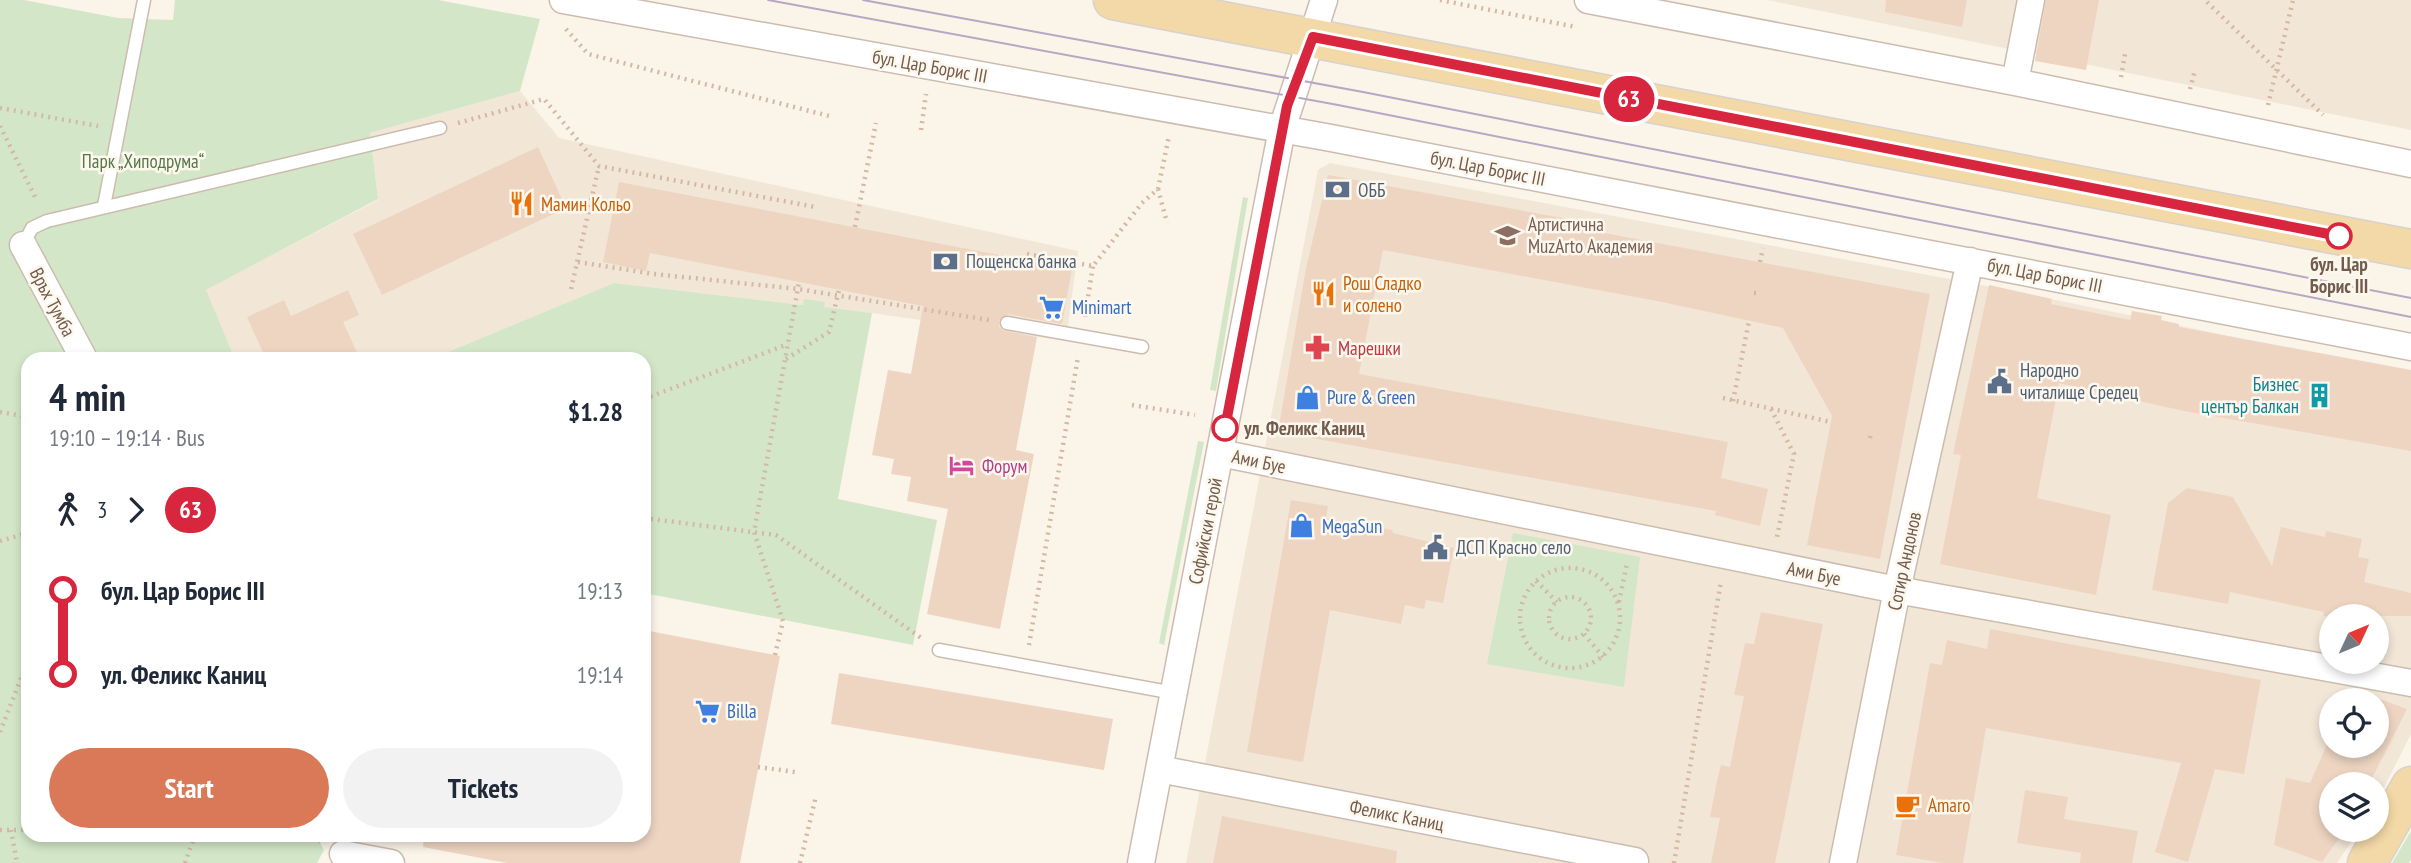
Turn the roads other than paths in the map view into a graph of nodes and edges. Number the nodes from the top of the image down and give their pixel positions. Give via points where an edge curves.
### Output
1 (144, 0) edge
2 (1113, 0) edge
3 (1324, 0) edge
4 (1588, 0) edge
5 (2031, 0) edge
6 (563, 13) edge
7 (1313, 37) junction
8 (2015, 82) junction
9 (440, 128) road end
10 (1282, 129) junction
11 (2411, 164) edge
12 (104, 206) junction
13 (23, 245) joint
14 (2411, 249) edge
15 (1970, 261) junction
16 (1007, 323) dead end
17 (1142, 347) dead end
18 (2411, 347) edge
19 (80, 352) edge
20 (1220, 453) junction
21 (1898, 590) junction
22 (939, 650) dead end
23 (2411, 682) edge
24 (1174, 693) junction
25 (1159, 769) junction
26 (2411, 786) edge
27 (337, 850) edge
28 (1635, 861) dead end
29 (391, 863) edge
30 (1141, 863) edge
31 (1843, 863) edge
32 (2367, 863) edge

1 - 12 lane
2 - 7 main road
3 - 7 street, Софийски герой
4 - 8 street
5 - 8 street
6 - 10 street, бул. Цар Борис III
7 - 10 street, Софийски герой
7 - 14 main road
8 - 11 street
9 - 12 lane
10 - 15 street, бул. Цар Борис III
10 - 20 street, Софийски герой
12 - 13 lane via 32,228
13 - 19 street, Връх Тумба
15 - 18 street, бул. Цар Борис III
15 - 21 street, Сотир Андонов
16 - 17 lane
20 - 21 street, Ами Буе
20 - 24 street, Софийски герой
21 - 23 street, Ами Буе
21 - 31 street, Сотир Андонов
22 - 24 lane
24 - 25 street, Софийски герой
25 - 28 street, Феликс Каниц
25 - 30 street, Софийски герой
26 - 32 main road
27 - 29 street

